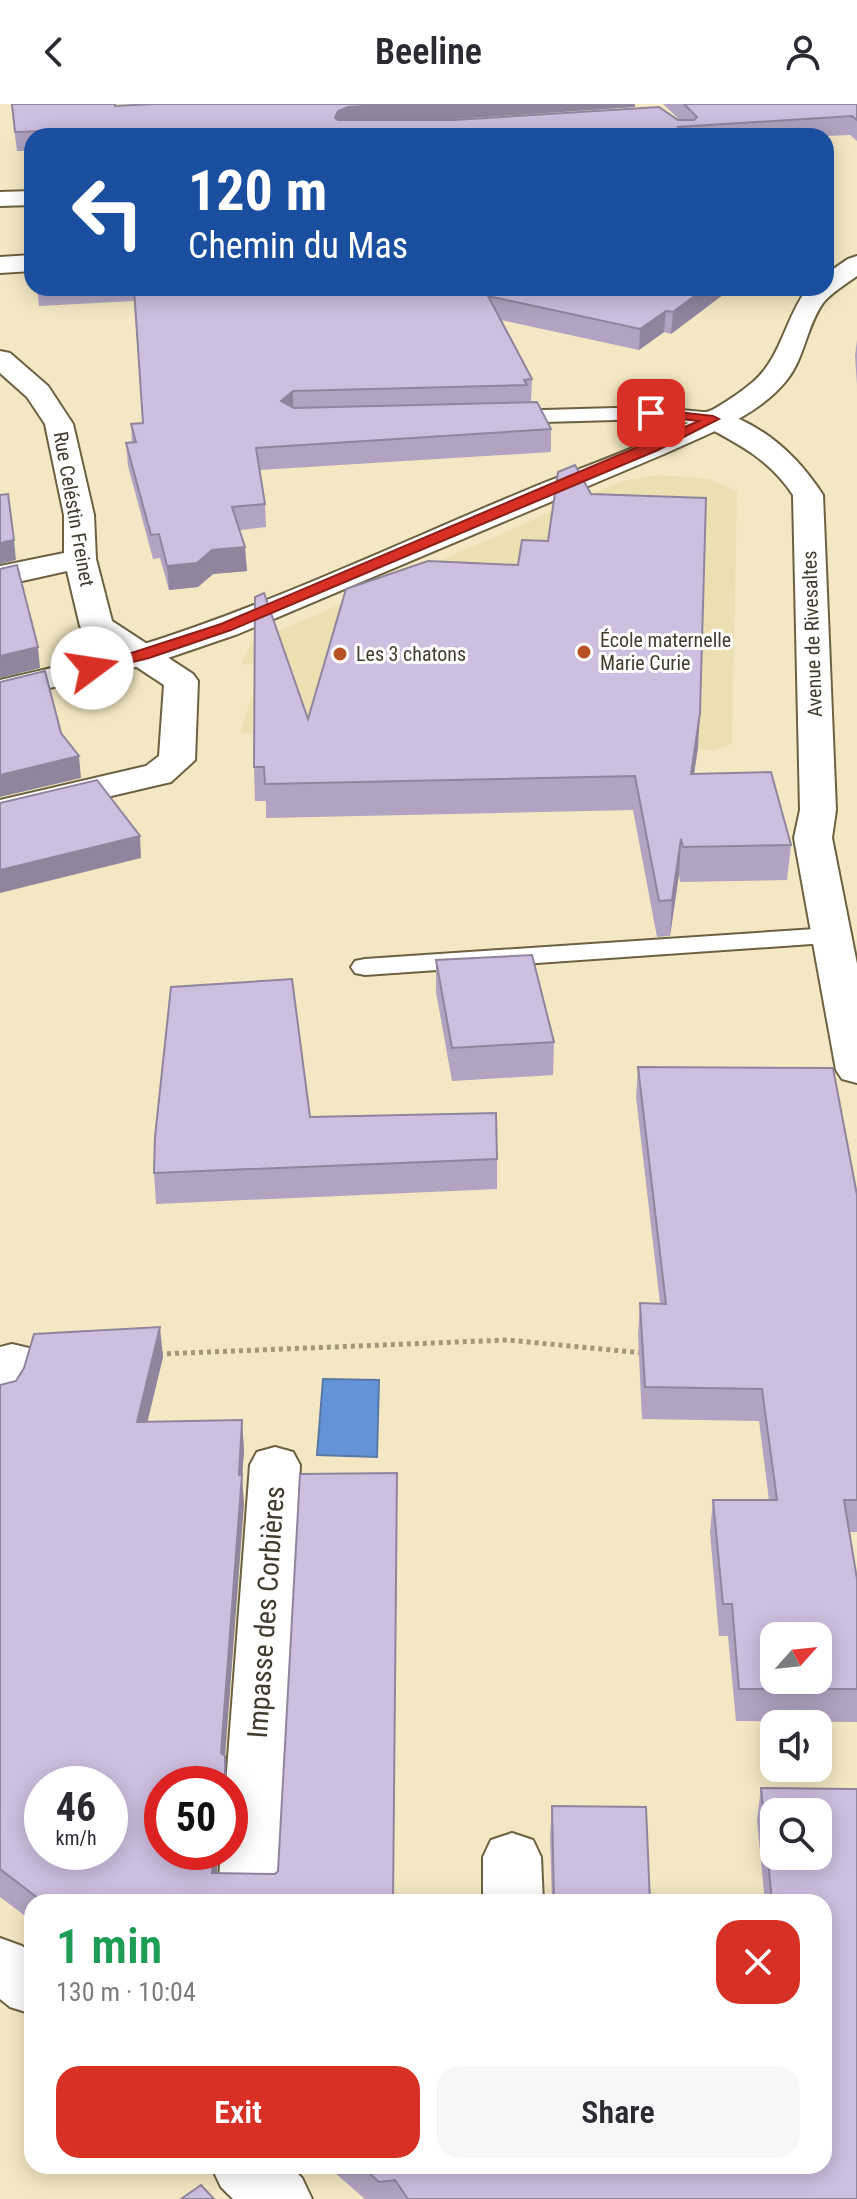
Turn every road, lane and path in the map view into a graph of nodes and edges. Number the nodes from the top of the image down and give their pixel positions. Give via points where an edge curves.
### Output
1 (24, 198) edge
2 (0, 199) edge
3 (24, 264) edge
4 (857, 264) edge
5 (0, 265) edge
6 (834, 279) edge
7 (814, 296) edge
8 (4, 368) edge
9 (481, 417) edge
10 (713, 419) junction
11 (80, 559) junction
12 (0, 576) edge
13 (144, 655) junction
14 (0, 690) edge
15 (0, 811) edge
16 (830, 936) junction
17 (365, 967) dead end
18 (857, 1070) edge
19 (647, 1353) edge
20 (155, 1354) edge
21 (275, 1465) dead end
22 (248, 1894) edge
23 (0, 1964) edge
24 (24, 1982) edge
25 (252, 2174) edge
26 (519, 2174) edge
27 (279, 2199) edge
28 (520, 2199) edge

1 - 2 street
3 - 5 street
4 - 6 street
7 - 10 street via 783,368 753,396
8 - 11 street, Rue Celéstin Freinet via 38,392 59,424 79,515
9 - 10 lane via 651,413
10 - 13 street via 226,627
10 - 16 street, Avenue de Rivesaltes via 766,446 791,467 808,495 818,810 813,838
11 - 12 street
11 - 13 street, Rue Celéstin Freinet via 97,626
13 - 14 street
13 - 15 street, Rue Celéstin Freinet via 181,681 177,760 158,774
16 - 17 lane
16 - 18 street, Avenue de Rivesaltes
19 - 20 path via 507,1340
21 - 22 street, Impasse des Corbières
23 - 24 street
25 - 27 street
26 - 28 street

